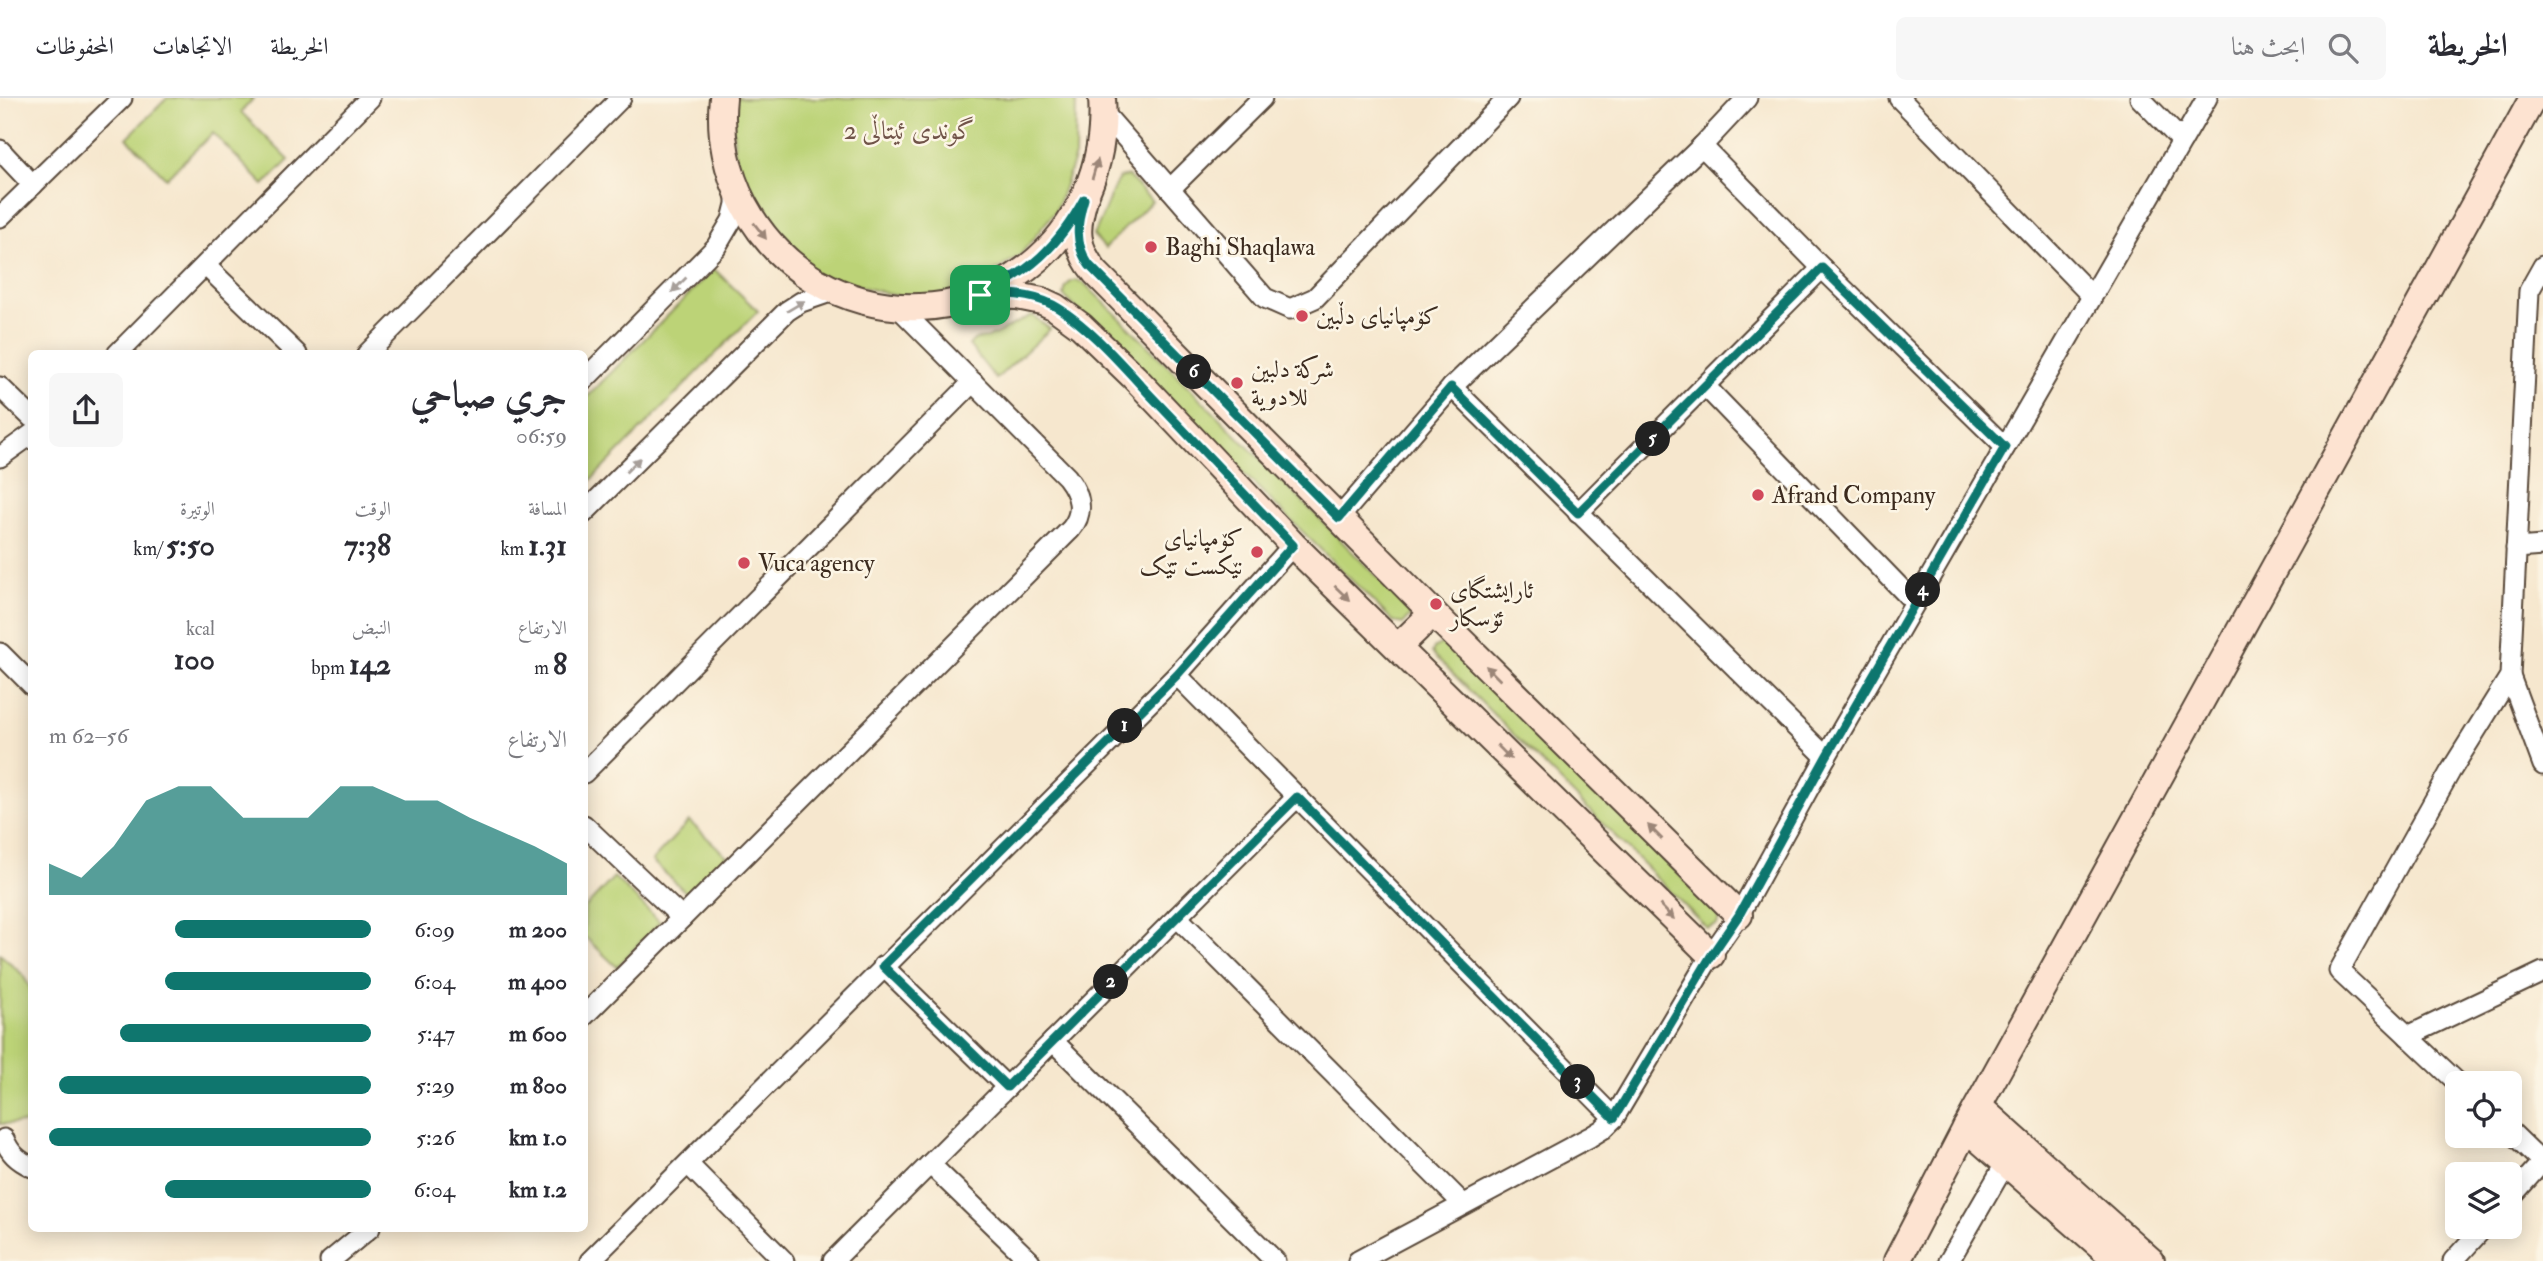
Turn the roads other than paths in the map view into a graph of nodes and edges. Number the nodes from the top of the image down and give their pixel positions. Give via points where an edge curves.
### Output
1 (122, 98) edge
2 (370, 98) edge
3 (621, 98) edge
4 (723, 98) edge
5 (1262, 98) edge
6 (1508, 98) edge
7 (1747, 98) edge
8 (1899, 98) edge
9 (2140, 98) edge
10 (2207, 98) edge
11 (2533, 98) edge
12 (1103, 105) edge
13 (2182, 141) junction
14 (1702, 146) junction
15 (0, 150) edge
16 (33, 185) junction
17 (736, 188) junction
18 (1170, 189) junction
19 (1084, 199) junction
20 (0, 217) edge
21 (206, 266) junction
22 (2543, 266) edge
23 (1822, 268) junction
24 (833, 291) junction
25 (980, 295) junction
26 (2092, 296) junction
27 (898, 307) junction
28 (121, 350) edge
29 (293, 350) edge
30 (371, 350) edge
31 (588, 376) edge
32 (973, 382) junction
33 (0, 387) edge
34 (1451, 387) junction
35 (1706, 387) junction
36 (28, 414) edge
37 (28, 437) edge
38 (2005, 447) junction
39 (0, 457) edge
40 (588, 509) edge
41 (1578, 513) junction
42 (1339, 518) junction
43 (1293, 545) junction
44 (2543, 546) edge
45 (2516, 548) junction
46 (1915, 603) junction
47 (1433, 613) junction
48 (1398, 647) junction
49 (1, 657) edge
50 (1177, 675) junction
51 (2510, 676) junction
52 (28, 680) edge
53 (1826, 757) junction
54 (2543, 765) edge
55 (588, 770) edge
56 (1297, 797) junction
57 (588, 829) edge
58 (1739, 915) junction
59 (1177, 916) junction
60 (682, 918) junction
61 (1711, 956) junction
62 (883, 966) junction
63 (2543, 972) edge
64 (588, 1012) edge
65 (2408, 1036) junction
66 (1053, 1041) junction
67 (2445, 1071) edge
68 (1007, 1087) junction
69 (1614, 1118) junction
70 (1972, 1118) junction
71 (4, 1139) dead end
72 (2522, 1143) edge
73 (2012, 1152) junction
74 (2542, 1161) edge
75 (688, 1164) junction
76 (930, 1164) junction
77 (28, 1165) edge
78 (2522, 1184) edge
79 (1462, 1203) junction
80 (365, 1232) edge
81 (2473, 1239) edge
82 (330, 1261) edge
83 (590, 1261) edge
84 (785, 1261) edge
85 (833, 1261) edge
86 (1030, 1261) edge
87 (1275, 1261) edge
88 (1358, 1261) edge
89 (1897, 1261) edge
90 (1949, 1261) edge
91 (2118, 1261) edge
92 (2151, 1261) edge
93 (2454, 1261) edge

1 - 16 street
2 - 21 street
3 - 30 street
4 - 17 street via 725,151
5 - 18 street
6 - 18 street via 1315,298 1290,309 1265,298
7 - 14 street
8 - 26 street
9 - 13 street
10 - 13 street
11 - 70 street
12 - 18 street
19 -> 12 street via 1099,157
13 - 26 street
14 - 23 street
14 - 34 street
15 - 16 street
16 - 20 street
17 -> 24 street via 752,221 775,249 802,273
17 -> 31 street via 732,220 716,247
19 - 25 street via 1041,258
19 - 42 street via 1078,240 1089,265
21 - 28 street
21 - 29 street
22 - 45 street via 2529,291
23 - 35 street
23 - 38 street
24 - 27 street
40 -> 24 street via 787,312
25 - 27 street via 953,303
25 - 43 street via 1042,301 1081,326
26 - 38 street
27 - 32 street
32 - 55 street
32 - 60 street via 1072,484 1080,505 1074,525
33 - 36 street
34 - 41 street
34 - 42 street
35 - 41 street
35 - 46 street
37 - 39 street
38 - 46 street
41 - 53 street
42 - 47 street
43 -> 48 street
43 - 50 street
44 - 45 street
45 - 51 street
46 - 53 street
47 - 48 street
58 -> 47 street
48 -> 61 street
49 - 52 street
50 - 56 street
50 - 62 street
51 - 54 street
51 - 65 street via 2450,772 2339,971
53 - 58 street
56 - 59 street
56 - 69 street
57 - 60 street
58 - 61 street
59 - 66 street
59 - 79 street
60 - 64 street
61 - 69 street
62 - 68 street
62 - 75 street
63 - 65 street
65 - 67 street
66 - 68 street
66 - 87 street
68 - 76 street
69 - 79 street via 1603,1129
70 - 73 street
70 - 89 street
71 - 77 street via 10,1152
72 - 74 street
73 - 90 street
73 - 91 street
73 - 92 street
74 - 78 street
75 - 83 street
75 - 84 street
76 - 85 street
76 - 86 street
79 - 88 street
80 - 82 street
81 - 93 street

